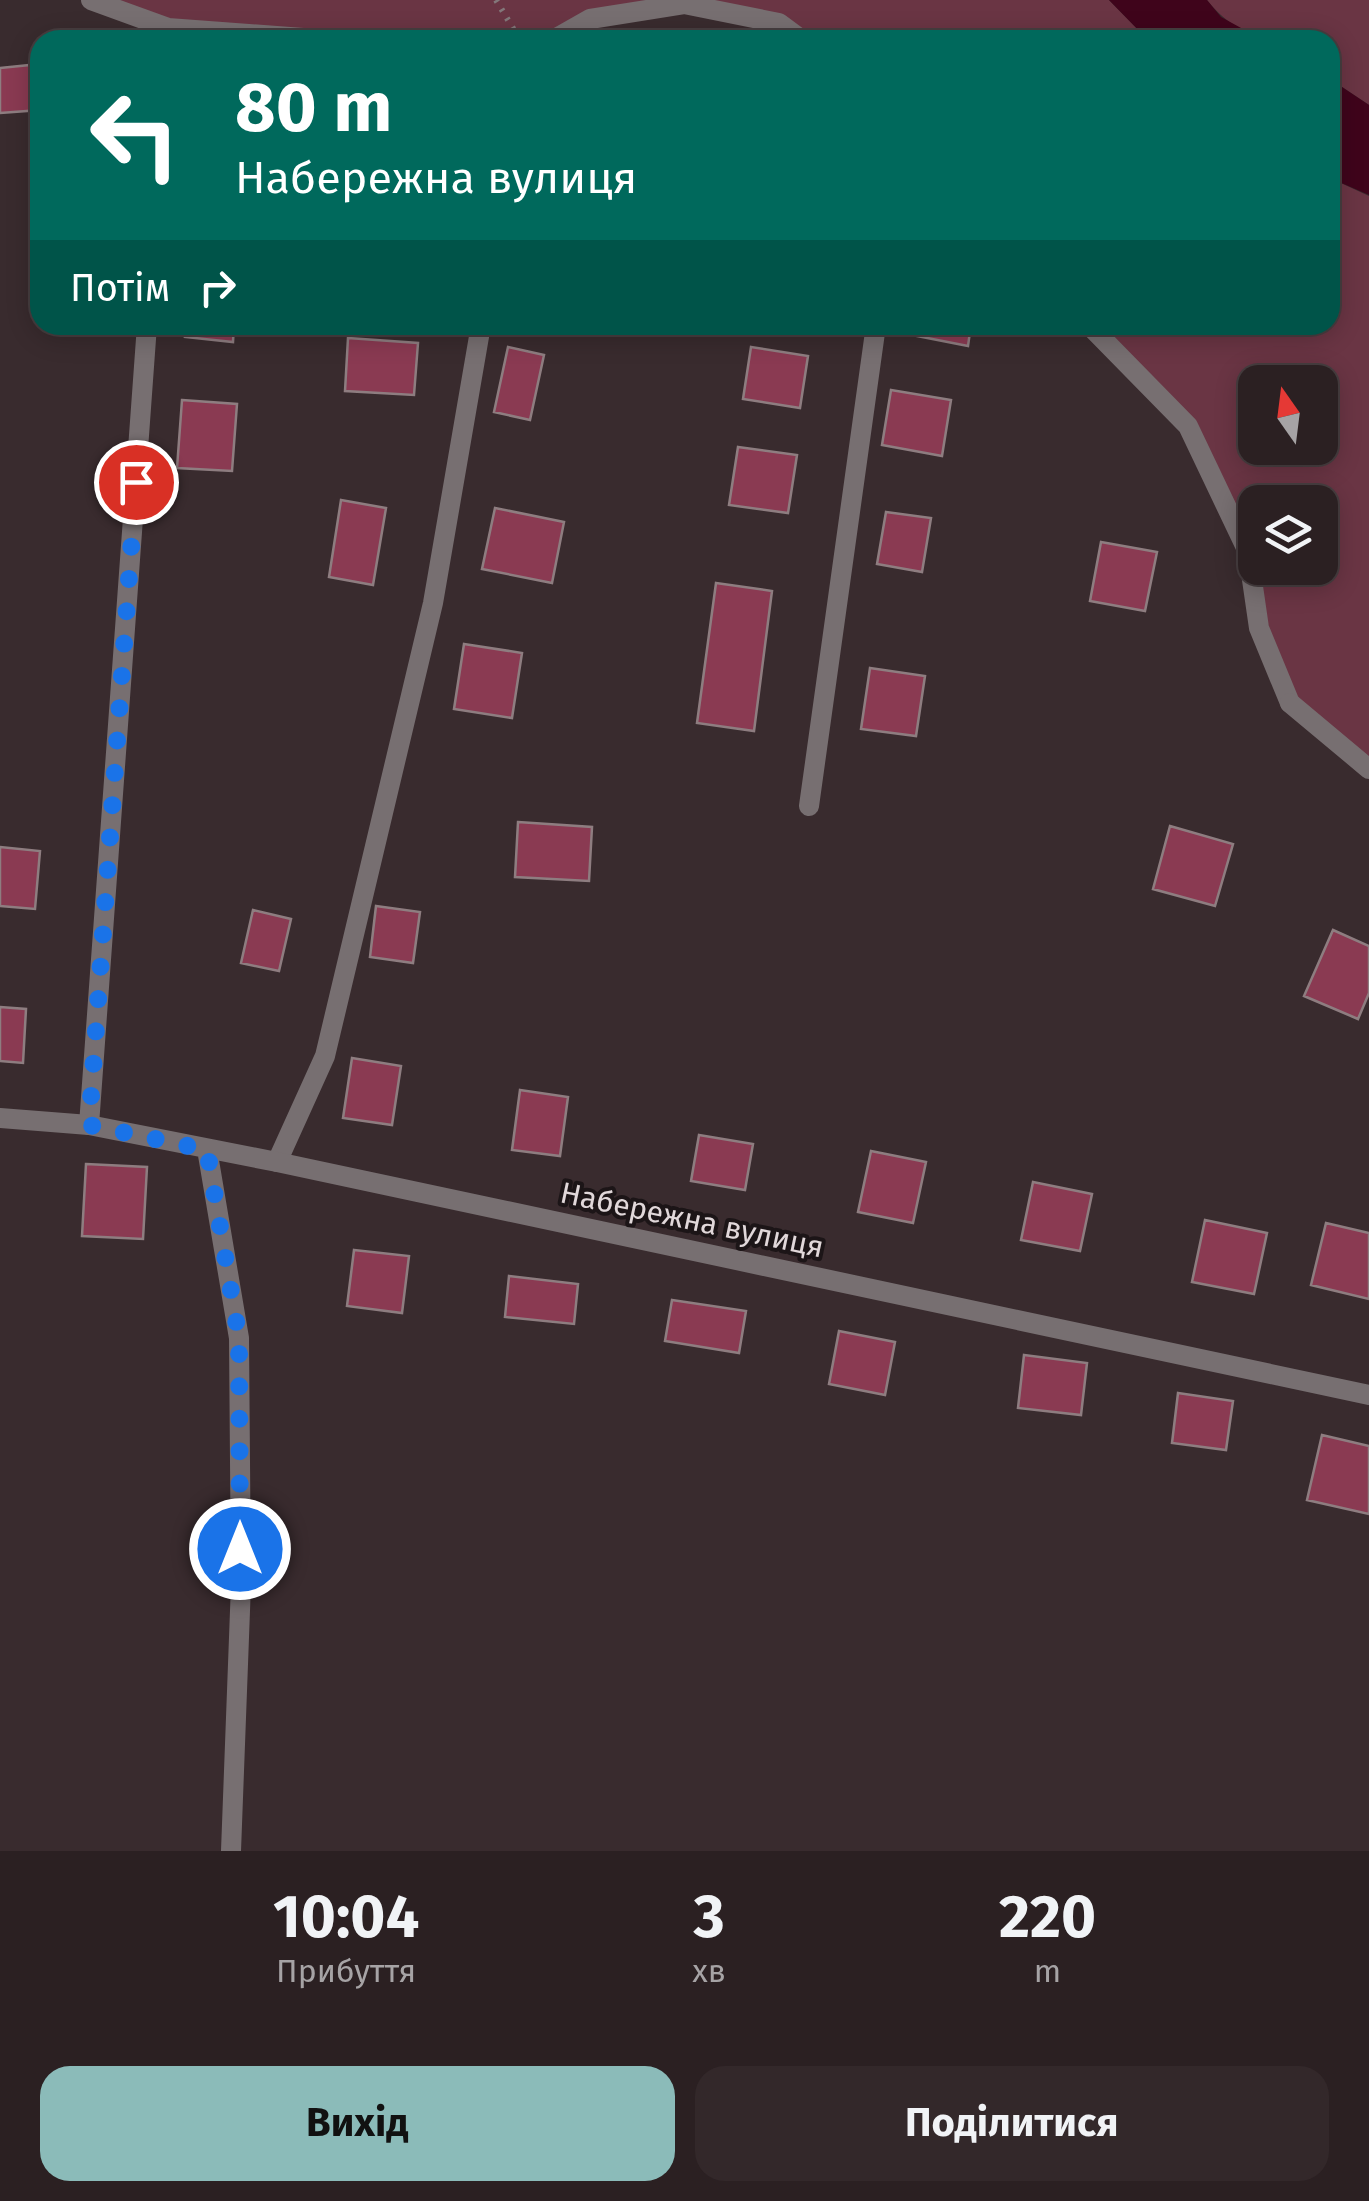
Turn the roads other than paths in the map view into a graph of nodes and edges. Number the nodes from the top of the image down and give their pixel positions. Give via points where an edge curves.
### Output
1 (91, 0) edge
2 (158, 30) edge
3 (571, 30) edge
4 (788, 30) edge
5 (146, 335) edge
6 (479, 335) edge
7 (875, 335) edge
8 (1100, 335) edge
9 (1369, 769) edge
10 (810, 806) dead end
11 (0, 1118) edge
12 (89, 1125) junction
13 (207, 1150) junction
14 (277, 1162) junction
15 (1369, 1395) edge
16 (231, 1851) edge

1 - 2 street
3 - 4 street via 590,19 684,4
5 - 12 street
6 - 14 street via 433,603 325,1056
7 - 10 street
8 - 9 street via 1188,426 1248,552 1258,628 1290,704
11 - 12 street, Набережна вулиця
12 - 13 street, Набережна вулиця
13 - 14 street, Набережна вулиця
13 - 16 street via 239,1338
14 - 15 street, Набережна вулиця

